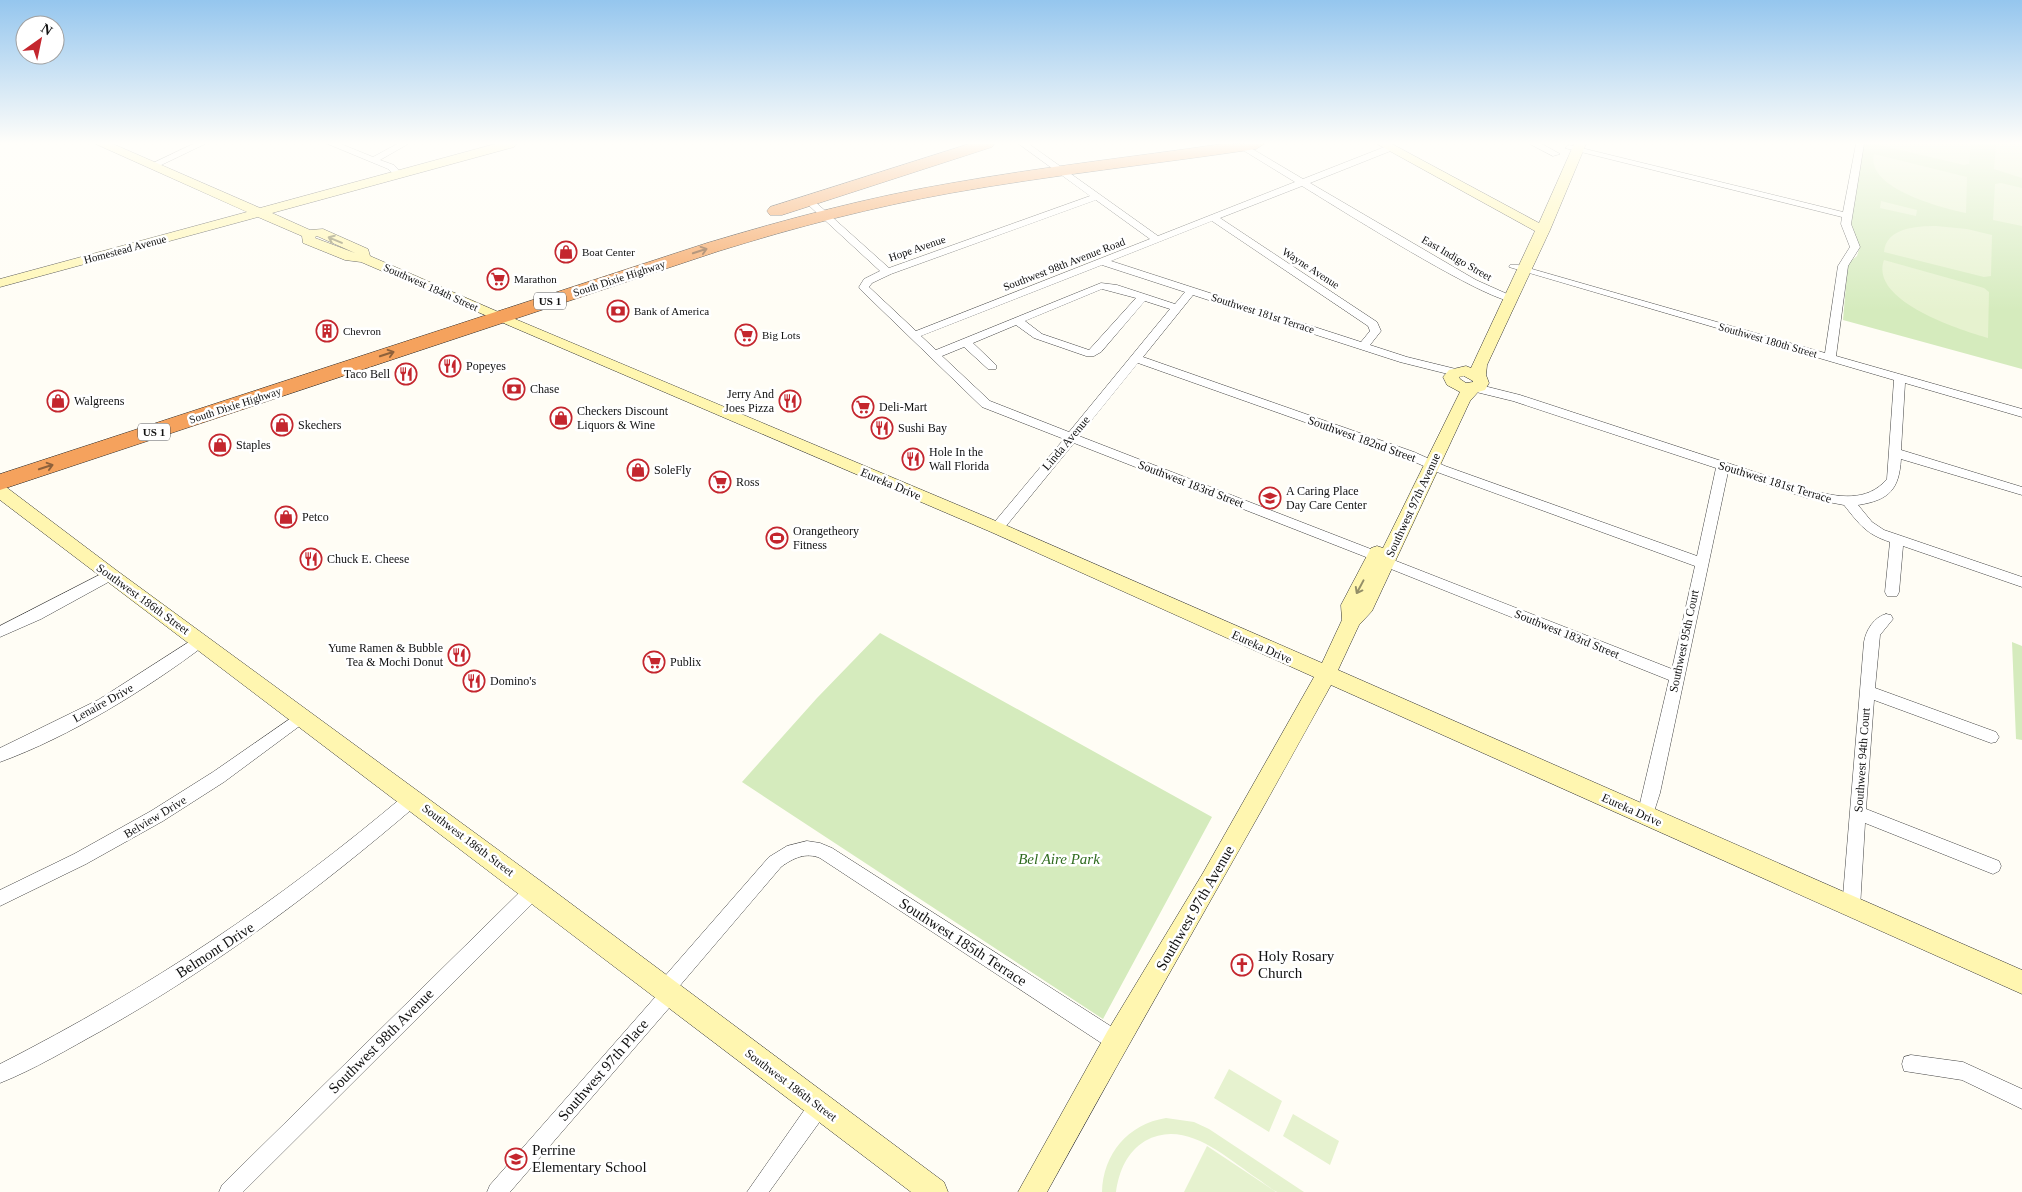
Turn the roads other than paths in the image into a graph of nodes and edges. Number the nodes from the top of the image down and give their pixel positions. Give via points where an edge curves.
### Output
1 (230, 200) edge
2 (304, 200) edge
3 (813, 200) edge
4 (896, 200) edge
5 (1086, 200) edge
6 (1101, 200) edge
7 (1259, 200) edge
8 (1334, 200) edge
9 (1487, 200) edge
10 (1551, 200) edge
11 (1783, 200) edge
12 (1851, 200) edge
13 (809, 201) junction
14 (259, 212) junction
15 (825, 215) junction
16 (1848, 216) junction
17 (1213, 218) junction
18 (1538, 227) junction
19 (746, 229) junction
20 (1158, 240) junction
21 (1103, 262) junction
22 (1519, 268) junction
23 (887, 272) junction
24 (0, 283) edge
25 (1192, 290) junction
26 (1143, 297) junction
27 (1505, 297) junction
28 (477, 308) junction
29 (1177, 308) junction
30 (498, 318) junction
31 (1017, 320) junction
32 (914, 335) junction
33 (965, 342) junction
34 (1364, 346) junction
35 (934, 355) junction
36 (1135, 358) junction
37 (1830, 358) junction
38 (992, 368) dead end
39 (304, 373) junction
40 (1456, 377) junction
41 (1900, 378) junction
42 (1477, 383) junction
43 (2022, 413) edge
44 (1072, 437) junction
45 (1896, 453) junction
46 (1427, 463) junction
47 (0, 464) edge
48 (1723, 466) junction
49 (0, 482) edge
50 (0, 490) edge
51 (2022, 492) edge
52 (1848, 501) junction
53 (997, 528) junction
54 (1896, 540) junction
55 (1381, 559) junction
56 (1701, 562) junction
57 (109, 575) junction
58 (2022, 582) edge
59 (1892, 592) dead end
60 (1886, 619) dead end
61 (0, 632) edge
62 (200, 641) junction
63 (1326, 675) junction
64 (1676, 677) junction
65 (1868, 692) junction
66 (300, 718) junction
67 (1991, 737) dead end
68 (0, 755) edge
69 (412, 799) junction
70 (1858, 813) junction
71 (1645, 816) junction
72 (808, 848) joint
73 (1993, 866) dead end
74 (534, 890) junction
75 (0, 898) edge
76 (1851, 908) junction
77 (2022, 982) edge
78 (667, 992) junction
79 (1116, 1042) junction
80 (1911, 1064) dead end
81 (0, 1074) edge
82 (2022, 1099) edge
83 (819, 1106) junction
84 (229, 1192) edge
85 (497, 1192) edge
86 (757, 1192) edge
87 (934, 1192) edge
88 (1032, 1192) edge

1 - 14 main road, Southwest 184th Street
2 - 14 street, Homestead Avenue
3 - 13 highway, South Dixie Highway / US 1
4 - 15 highway, South Dixie Highway / US 1
5 - 23 street, Hope Avenue
6 - 20 street
7 - 17 street, Southwest 98th Avenue Road
8 - 27 street, East Indigo Street via 1472,282
9 - 18 street
10 - 18 street, Southwest 97th Avenue
11 - 16 street
12 - 16 street
13 - 15 street
13 - 19 highway, South Dixie Highway / US 1
14 - 24 street, Homestead Avenue
14 - 28 main road, Southwest 184th Street via 309,234 308,240 350,257 364,258
15 - 19 highway, South Dixie Highway / US 1
15 - 23 street
16 - 37 street via 1846,227 1855,247 1843,266
17 - 20 street, Southwest 98th Avenue Road
17 - 34 street, Wayne Avenue via 1373,324 1376,331
18 - 22 street, Southwest 97th Avenue
19 - 28 highway, South Dixie Highway / US 1
30 -> 19 highway, South Dixie Highway / US 1
20 - 21 street, Southwest 98th Avenue Road
21 - 25 street, Southwest 181st Terrace
21 - 32 street, Southwest 98th Avenue Road
22 - 27 street, Southwest 97th Avenue
22 - 37 street, Southwest 180th Street
23 - 32 street, Southwest 183rd Street via 864,286
25 - 29 street
25 - 34 street, Southwest 181st Terrace
26 - 29 street
26 - 31 street via 1101,286
26 - 31 street via 1090,354 1038,336
27 - 40 street, Southwest 97th Avenue via 1469,362
27 - 42 street, Southwest 97th Avenue via 1479,365
28 - 30 main road, Southwest 184th Street
28 - 39 highway, South Dixie Highway / US 1
29 - 36 street
39 -> 30 highway, South Dixie Highway / US 1
30 - 53 main road, Eureka Drive
31 - 33 street
32 - 35 street, Southwest 183rd Street
33 - 35 street
33 - 38 street
34 - 40 street, Southwest 181st Terrace
35 - 44 street, Southwest 183rd Street via 986,404
36 - 44 street, Linda Avenue
36 - 46 street, Southwest 182nd Street
37 - 41 street, Southwest 180th Street
39 - 47 highway, South Dixie Highway / US 1
49 -> 39 highway, South Dixie Highway / US 1
40 - 42 main road
40 - 46 main road, Southwest 97th Avenue
41 - 43 street, Southwest 180th Street
41 - 45 street
42 - 46 main road, Southwest 97th Avenue via 1463,399
42 - 48 street, Southwest 181st Terrace
44 - 53 street, Linda Avenue
44 - 55 street, Southwest 183rd Street
45 - 51 street
45 - 52 street via 1894,477 1887,488 1873,496
46 - 55 main road, Southwest 97th Avenue
46 - 56 street, Southwest 182nd Street
48 - 52 street, Southwest 181st Terrace via 1807,494
48 - 56 street, Southwest 95th Court
50 - 57 main road, Southwest 186th Street
52 - 54 street, Southwest 181st Terrace via 1867,525
53 - 63 main road, Eureka Drive
54 - 58 street, Southwest 181st Terrace
54 - 59 street
55 - 63 main road, Southwest 97th Avenue via 1363,611 1352,620
55 - 64 street, Southwest 183rd Street
56 - 64 street, Southwest 95th Court
57 - 61 street
57 - 62 main road, Southwest 186th Street
60 - 65 street, Southwest 94th Court via 1873,633
62 - 66 main road, Southwest 186th Street
62 - 68 street, Lenaire Drive via 131,688
63 - 71 main road, Eureka Drive
63 - 79 main road, Southwest 97th Avenue
64 - 71 street, Southwest 95th Court
65 - 67 street
65 - 70 street, Southwest 94th Court
66 - 69 main road, Southwest 186th Street
66 - 75 street, Belview Drive via 156,817 70,865
69 - 74 main road, Southwest 186th Street
69 - 81 street, Belmont Drive via 298,892 197,963 89,1027
70 - 73 street
70 - 76 street, Southwest 94th Court
71 - 76 main road, Eureka Drive
72 - 78 street, Southwest 97th Place via 793,851 776,862
72 - 79 street, Southwest 185th Terrace via 823,851
74 - 78 main road, Southwest 186th Street
74 - 84 street, Southwest 98th Avenue
76 - 77 main road, Eureka Drive
78 - 83 main road, Southwest 186th Street
78 - 85 street, Southwest 97th Place
79 - 88 main road, Southwest 97th Avenue
80 - 82 street via 1963,1071
83 - 86 street
83 - 87 main road, Southwest 186th Street

